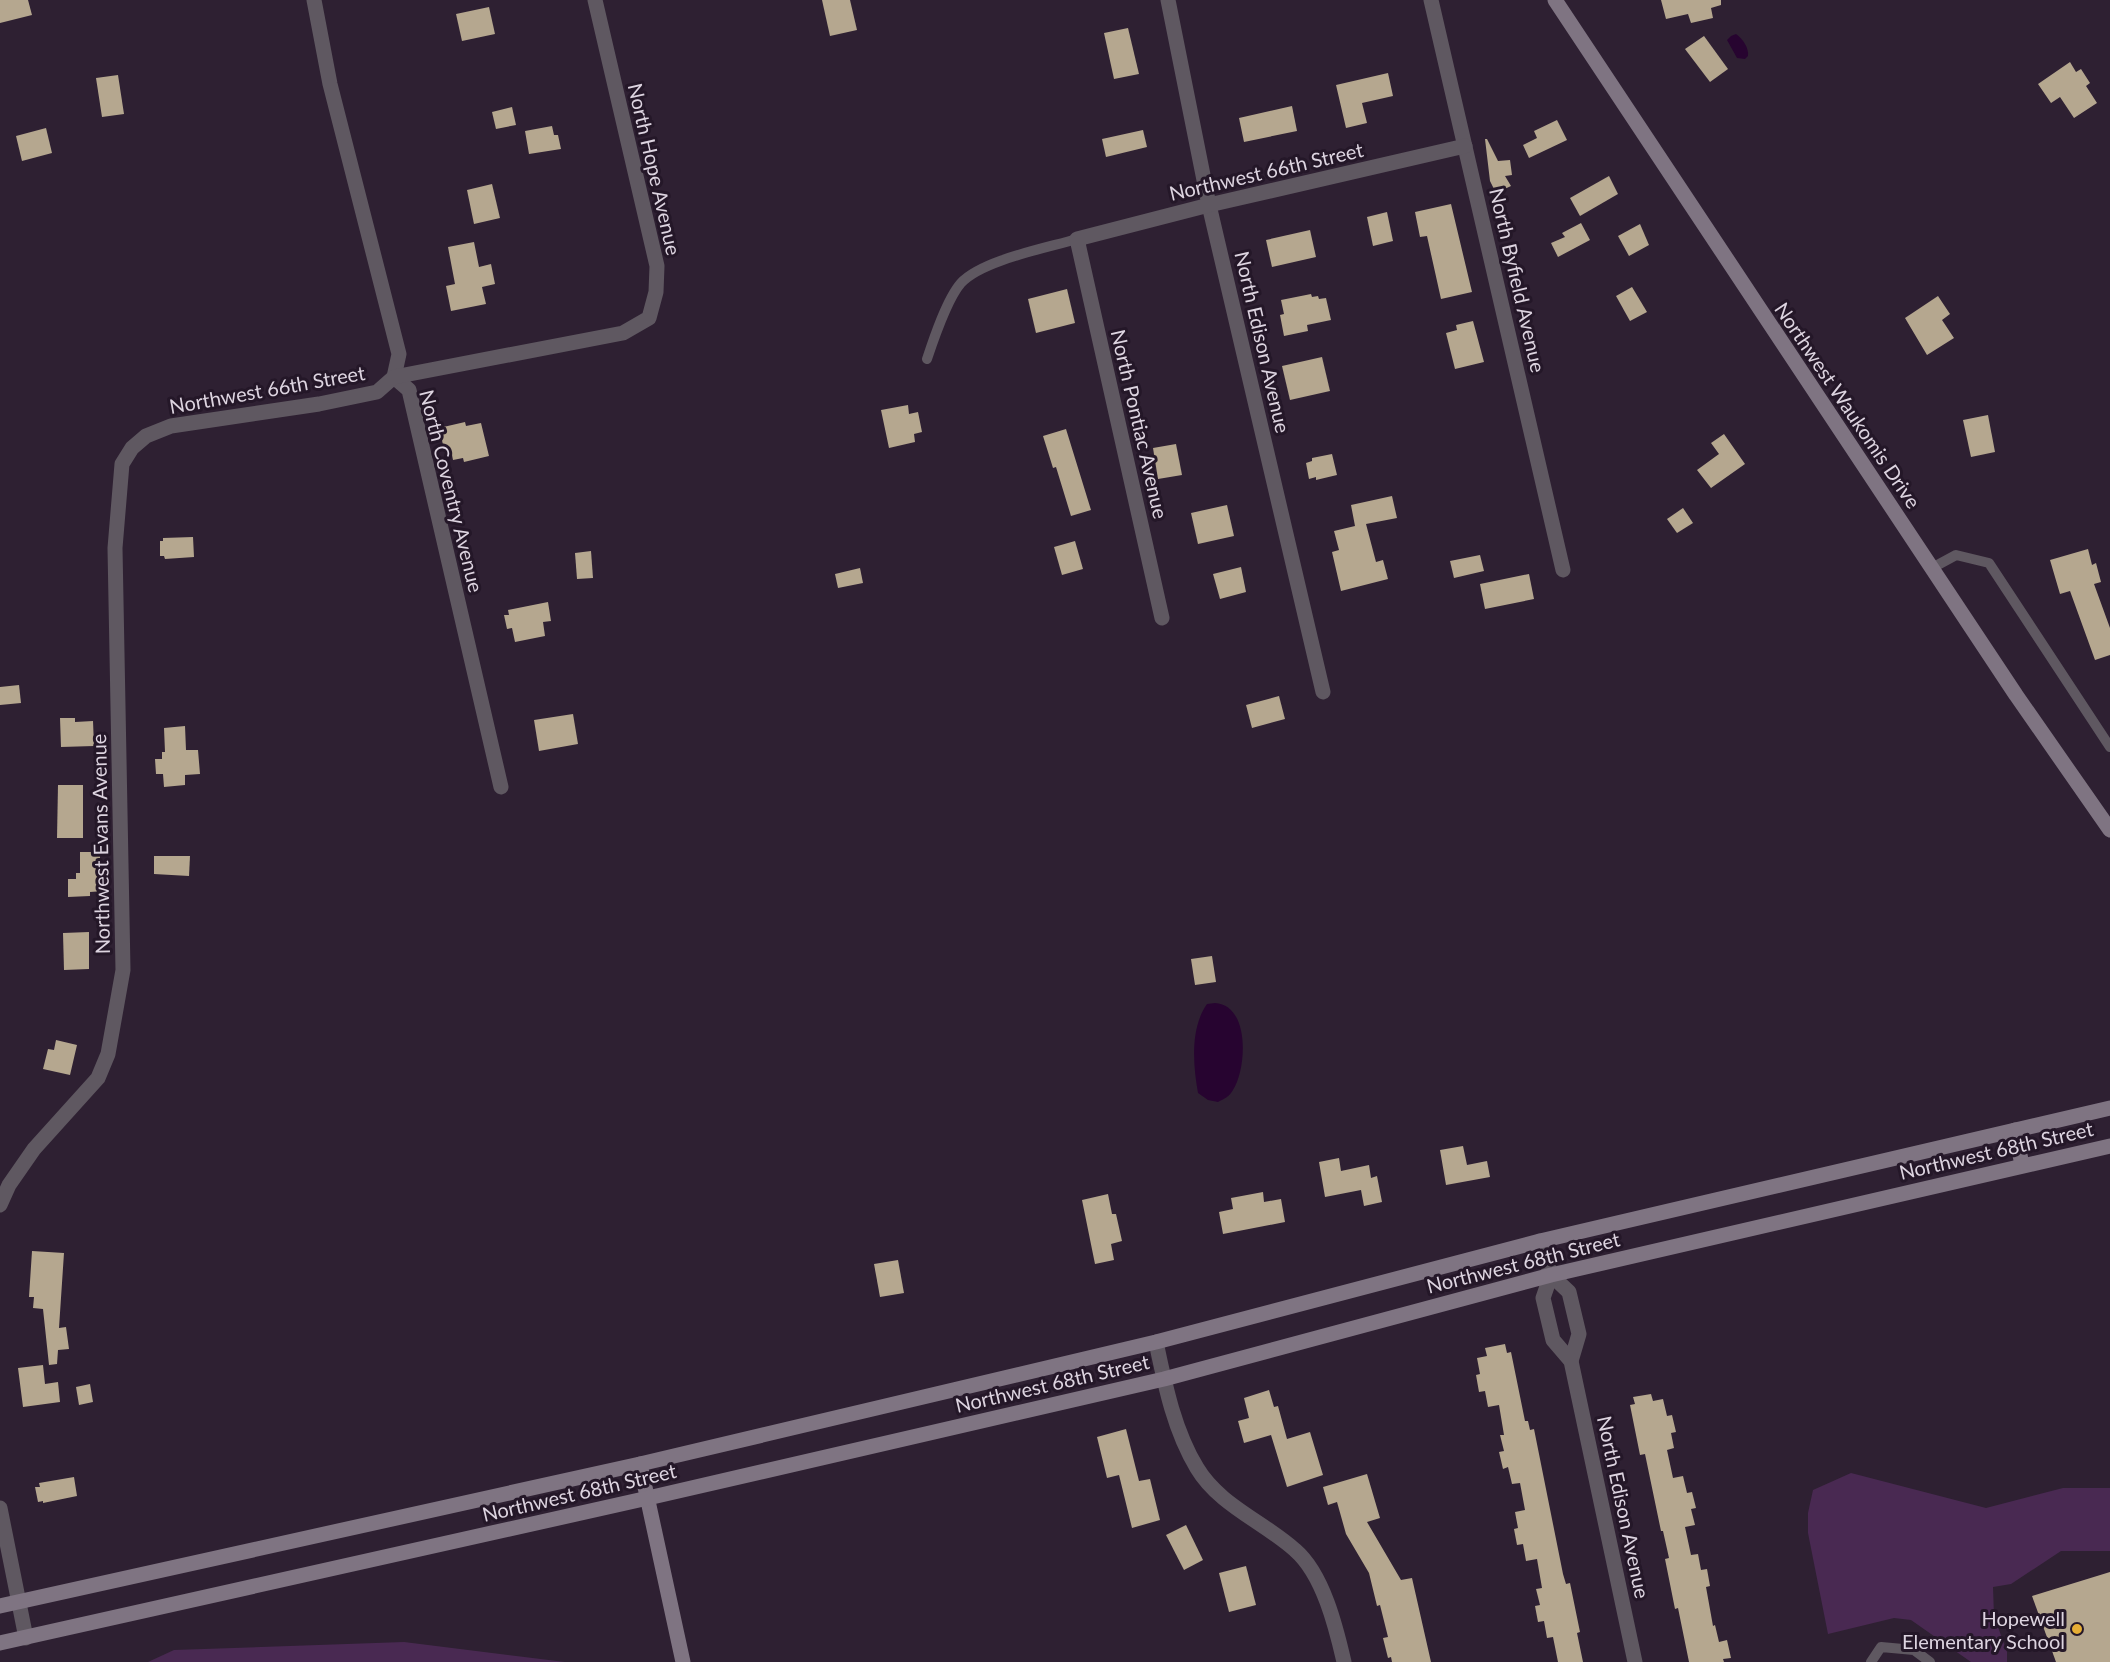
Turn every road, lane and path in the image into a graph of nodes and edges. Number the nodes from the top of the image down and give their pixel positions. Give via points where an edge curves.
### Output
1 (314, 0) edge
2 (595, 0) edge
3 (1168, 0) edge
4 (1431, 0) edge
5 (1555, 0) edge
6 (1465, 146) junction
7 (1209, 205) junction
8 (1077, 239) junction
9 (623, 333) joint
10 (927, 359) dead end
11 (394, 377) junction
12 (132, 448) joint
13 (1932, 568) junction
14 (1563, 570) dead end
15 (1162, 618) dead end
16 (1323, 692) dead end
17 (2110, 747) edge
18 (501, 787) dead end
19 (2110, 830) edge
20 (2110, 1108) edge
21 (2015, 1130) junction
22 (2110, 1146) edge
23 (2022, 1165) junction
24 (0, 1204) edge
25 (1540, 1241) junction
26 (1551, 1275) junction
27 (1156, 1342) junction
28 (1571, 1361) junction
29 (1164, 1378) junction
30 (640, 1464) junction
31 (648, 1498) junction
32 (0, 1508) edge
33 (19, 1601) junction
34 (0, 1606) edge
35 (26, 1638) junction
36 (0, 1644) edge
37 (683, 1662) edge
38 (1344, 1662) edge
39 (1635, 1662) edge
40 (1871, 1662) edge
41 (1930, 1662) edge

1 - 11 street, North Coventry Avenue via 330,84 399,354
2 - 9 street, North Hope Avenue via 657,266 649,318
3 - 7 street, North Edison Avenue
4 - 6 street, North Byfield Avenue
5 - 13 main road, Northwest Waukomis Drive
6 - 7 street, Northwest 66th Street
6 - 14 street, North Byfield Avenue
7 - 8 street, Northwest 66th Street
7 - 16 street, North Edison Avenue
8 - 10 lane via 976,270 960,284 940,321
8 - 15 street, North Pontiac Avenue
9 - 11 street, Northwest 66th Street
11 - 12 street, Northwest 66th Street via 377,392 171,426 146,436
11 - 18 street, North Coventry Avenue via 409,390
12 - 24 street, Northwest Evans Avenue via 122,464 115,548 123,970 108,1054 98,1078 34,1149
13 - 17 lane via 1956,555 1989,563
13 - 19 main road, Northwest Waukomis Drive
20 - 21 main road, Northwest 68th Street
21 - 23 main road
21 - 25 main road, Northwest 68th Street
22 - 23 main road, Northwest 68th Street
23 - 26 main road, Northwest 68th Street
25 - 26 street, North Edison Avenue
25 - 27 main road, Northwest 68th Street
26 - 28 street, North Edison Avenue via 1543,1298 1553,1340
26 - 28 street, North Edison Avenue via 1569,1292 1579,1334
26 - 29 main road, Northwest 68th Street
27 - 29 street
27 - 30 main road, Northwest 68th Street
28 - 39 street, North Edison Avenue
29 - 31 main road, Northwest 68th Street
29 - 38 street via 1178,1429 1197,1469 1219,1495 1297,1551 1319,1582
30 - 31 main road
30 - 33 main road, Northwest 68th Street
31 - 35 main road, Northwest 68th Street
31 - 37 main road
32 - 33 street
33 - 34 main road, Northwest 68th Street
33 - 35 street
35 - 36 main road, Northwest 68th Street
40 - 41 lane via 1881,1647 1914,1650

